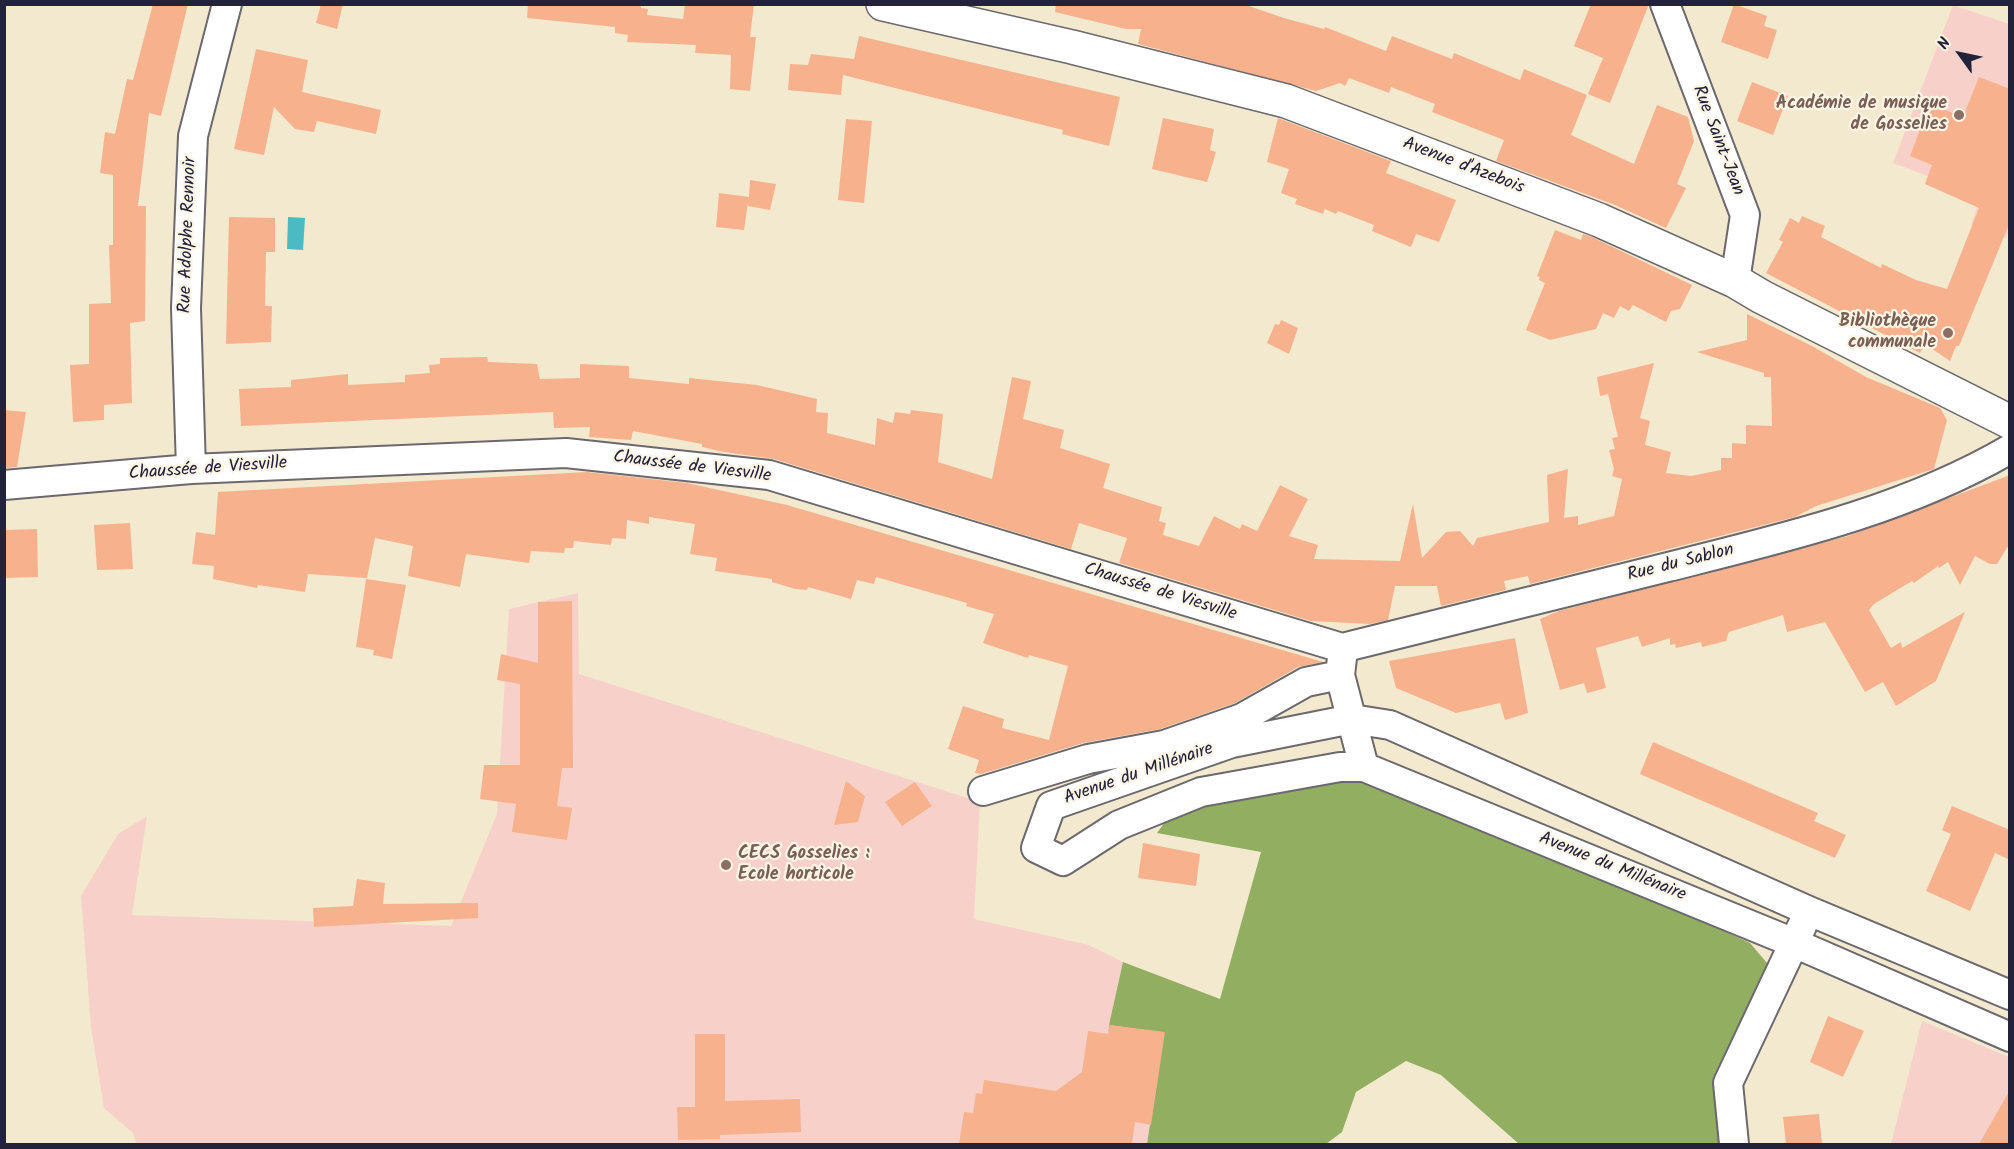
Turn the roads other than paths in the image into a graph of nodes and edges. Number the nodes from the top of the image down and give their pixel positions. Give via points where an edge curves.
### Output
1 (227, 4) edge
2 (883, 4) edge
3 (1665, 4) edge
4 (1735, 281) junction
5 (2010, 422) edge
6 (2010, 449) edge
7 (191, 469) junction
8 (4, 485) edge
9 (1341, 662) junction
10 (1352, 719) junction
11 (1364, 767) junction
12 (982, 791) dead end
13 (1809, 911) junction
14 (1794, 943) junction
15 (2010, 995) edge
16 (2010, 1036) edge
17 (1734, 1144) edge

1 - 7 street, Rue Adolphe Rennoir via 193,136 186,308
2 - 4 street, Avenue d'Azebois via 1286,101 1599,220
3 - 4 street, Rue Saint-Jean via 1745,215
4 - 5 street, Avenue d'Azebois
6 - 9 street, Rue du Sablon via 1979,467 1912,495 1795,535
7 - 8 street, Chaussée de Viesville
7 - 9 street, Chaussée de Viesville via 566,453 769,475
9 - 10 street
9 - 12 street, Rue du Sablon via 1242,718 1164,745 1088,759
10 - 11 street
10 - 11 street, Avenue du Millénaire via 1232,742 1051,806 1036,848 1062,861 1119,825 1202,792 1340,767
10 - 13 street, Avenue du Millénaire via 1390,725
11 - 14 street, Avenue du Millénaire
13 - 14 street
13 - 15 street, Avenue du Millénaire
14 - 16 street, Avenue du Millénaire
14 - 17 street via 1728,1083

